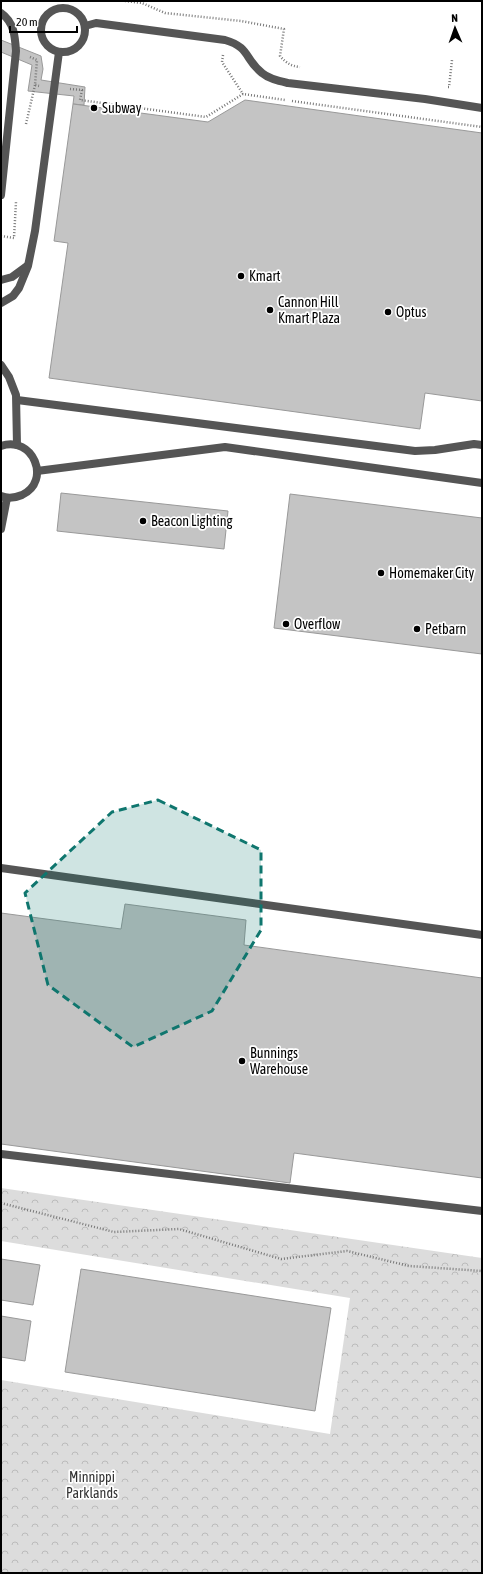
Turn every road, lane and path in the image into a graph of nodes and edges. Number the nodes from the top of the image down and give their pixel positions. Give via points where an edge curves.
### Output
1 (125, 1) edge
2 (1, 13) edge
3 (85, 26) junction
4 (225, 40) junction
5 (16, 51) junction
6 (59, 52) junction
7 (452, 60) dead end
8 (308, 68) dead end
9 (442, 86) dead end
10 (54, 87) junction
11 (243, 94) junction
12 (482, 108) edge
13 (482, 127) edge
14 (1, 196) edge
15 (28, 266) junction
16 (1, 280) edge
17 (1, 303) edge
18 (1, 365) edge
19 (17, 400) junction
20 (17, 445) junction
21 (482, 445) edge
22 (1, 446) edge
23 (37, 471) junction
24 (482, 483) edge
25 (4, 497) edge
26 (1, 529) edge
27 (1, 868) edge
28 (482, 935) edge
29 (1, 1154) edge
30 (1, 1203) edge
31 (482, 1211) edge
32 (482, 1271) edge

1 - 8 path via 142,3 165,13 241,21 284,29 280,56 293,66
2 - 5 lane via 11,22
3 - 4 lane via 96,23
3 - 6 lane via 84,40 79,46 73,50
3 - 6 lane via 83,18 78,13 64,7 57,8 44,17 40,31 42,38 52,49
4 - 11 path via 222,62
4 - 12 lane via 235,42 244,49 260,72 268,78 288,83
5 - 10 path via 37,60 35,85
5 - 14 lane
6 - 10 lane
7 - 9 path via 449,87
10 - 11 path via 82,90 80,100 206,117
10 - 15 lane
11 - 13 path
15 - 16 lane via 12,277
15 - 17 lane via 19,288 13,296
18 - 19 lane via 9,377
19 - 20 lane
19 - 21 lane via 415,451
20 - 22 lane
20 - 23 lane via 30,453
23 - 24 lane via 225,447
23 - 25 lane via 36,480 26,493 18,497
25 - 26 lane
27 - 28 lane
29 - 31 lane
30 - 32 path via 114,1232 179,1229 281,1259 347,1251 409,1266

